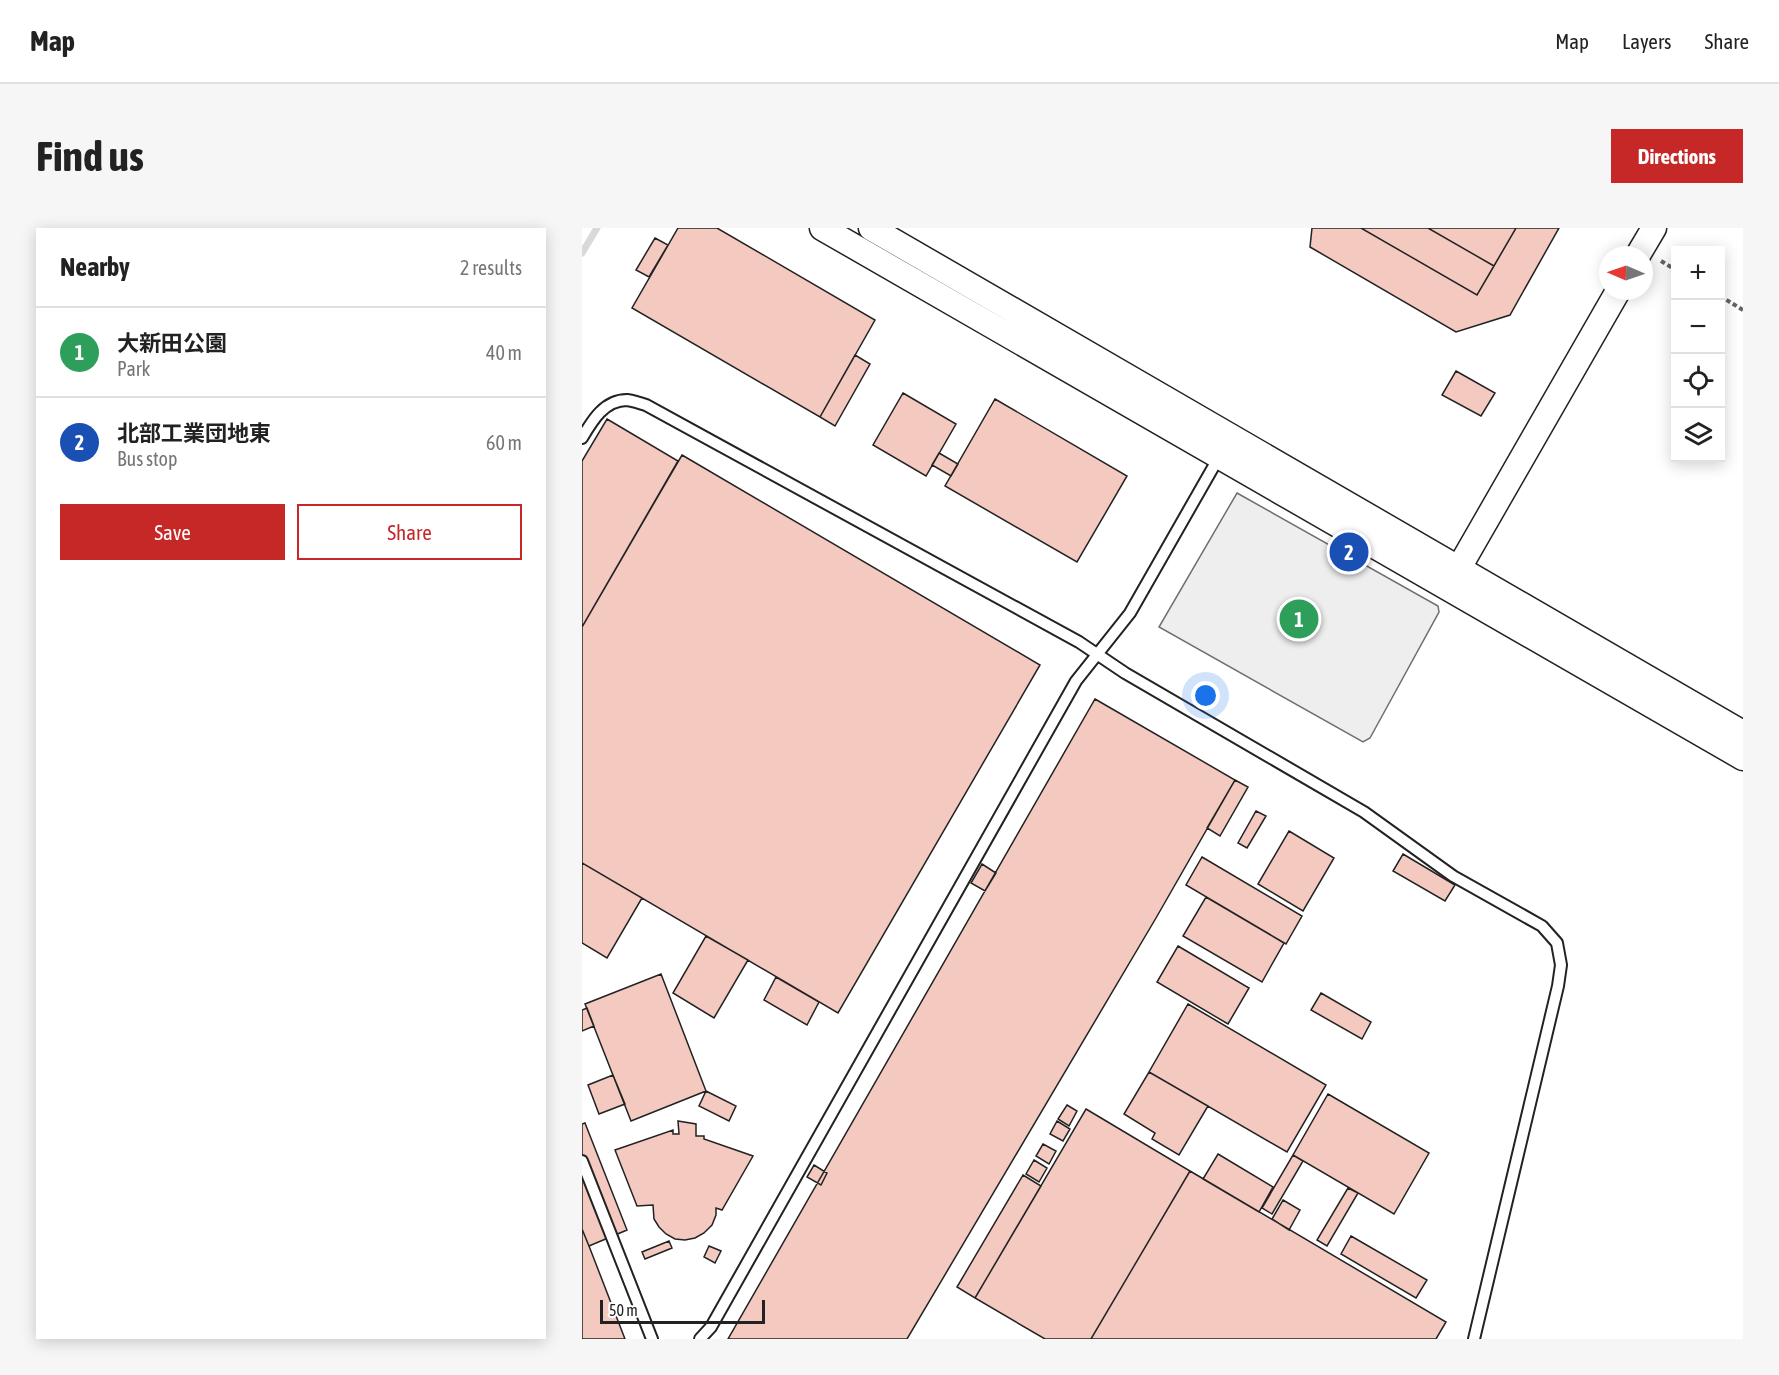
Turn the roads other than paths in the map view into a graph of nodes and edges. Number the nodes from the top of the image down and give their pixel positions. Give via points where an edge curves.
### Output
1 (822, 228) edge
2 (871, 228) edge
3 (1654, 228) edge
4 (1643, 246) edge
5 (1613, 300) edge
6 (582, 438) edge
7 (1225, 446) junction
8 (1453, 578) junction
9 (1098, 655) junction
10 (1743, 733) edge
11 (1743, 758) edge
12 (582, 1161) edge
13 (652, 1339) edge
14 (700, 1339) edge
15 (1474, 1339) edge

1 - 7 street
2 - 7 street
3 - 4 street
5 - 8 street
6 - 9 lane via 596,414 617,402 628,400 646,405
7 - 8 street
7 - 9 lane via 1130,613
8 - 10 street
8 - 11 street
9 - 14 lane via 1076,681 711,1327
9 - 15 lane via 1364,812 1453,876 1542,926 1557,943 1561,965 1558,986
12 - 13 lane

